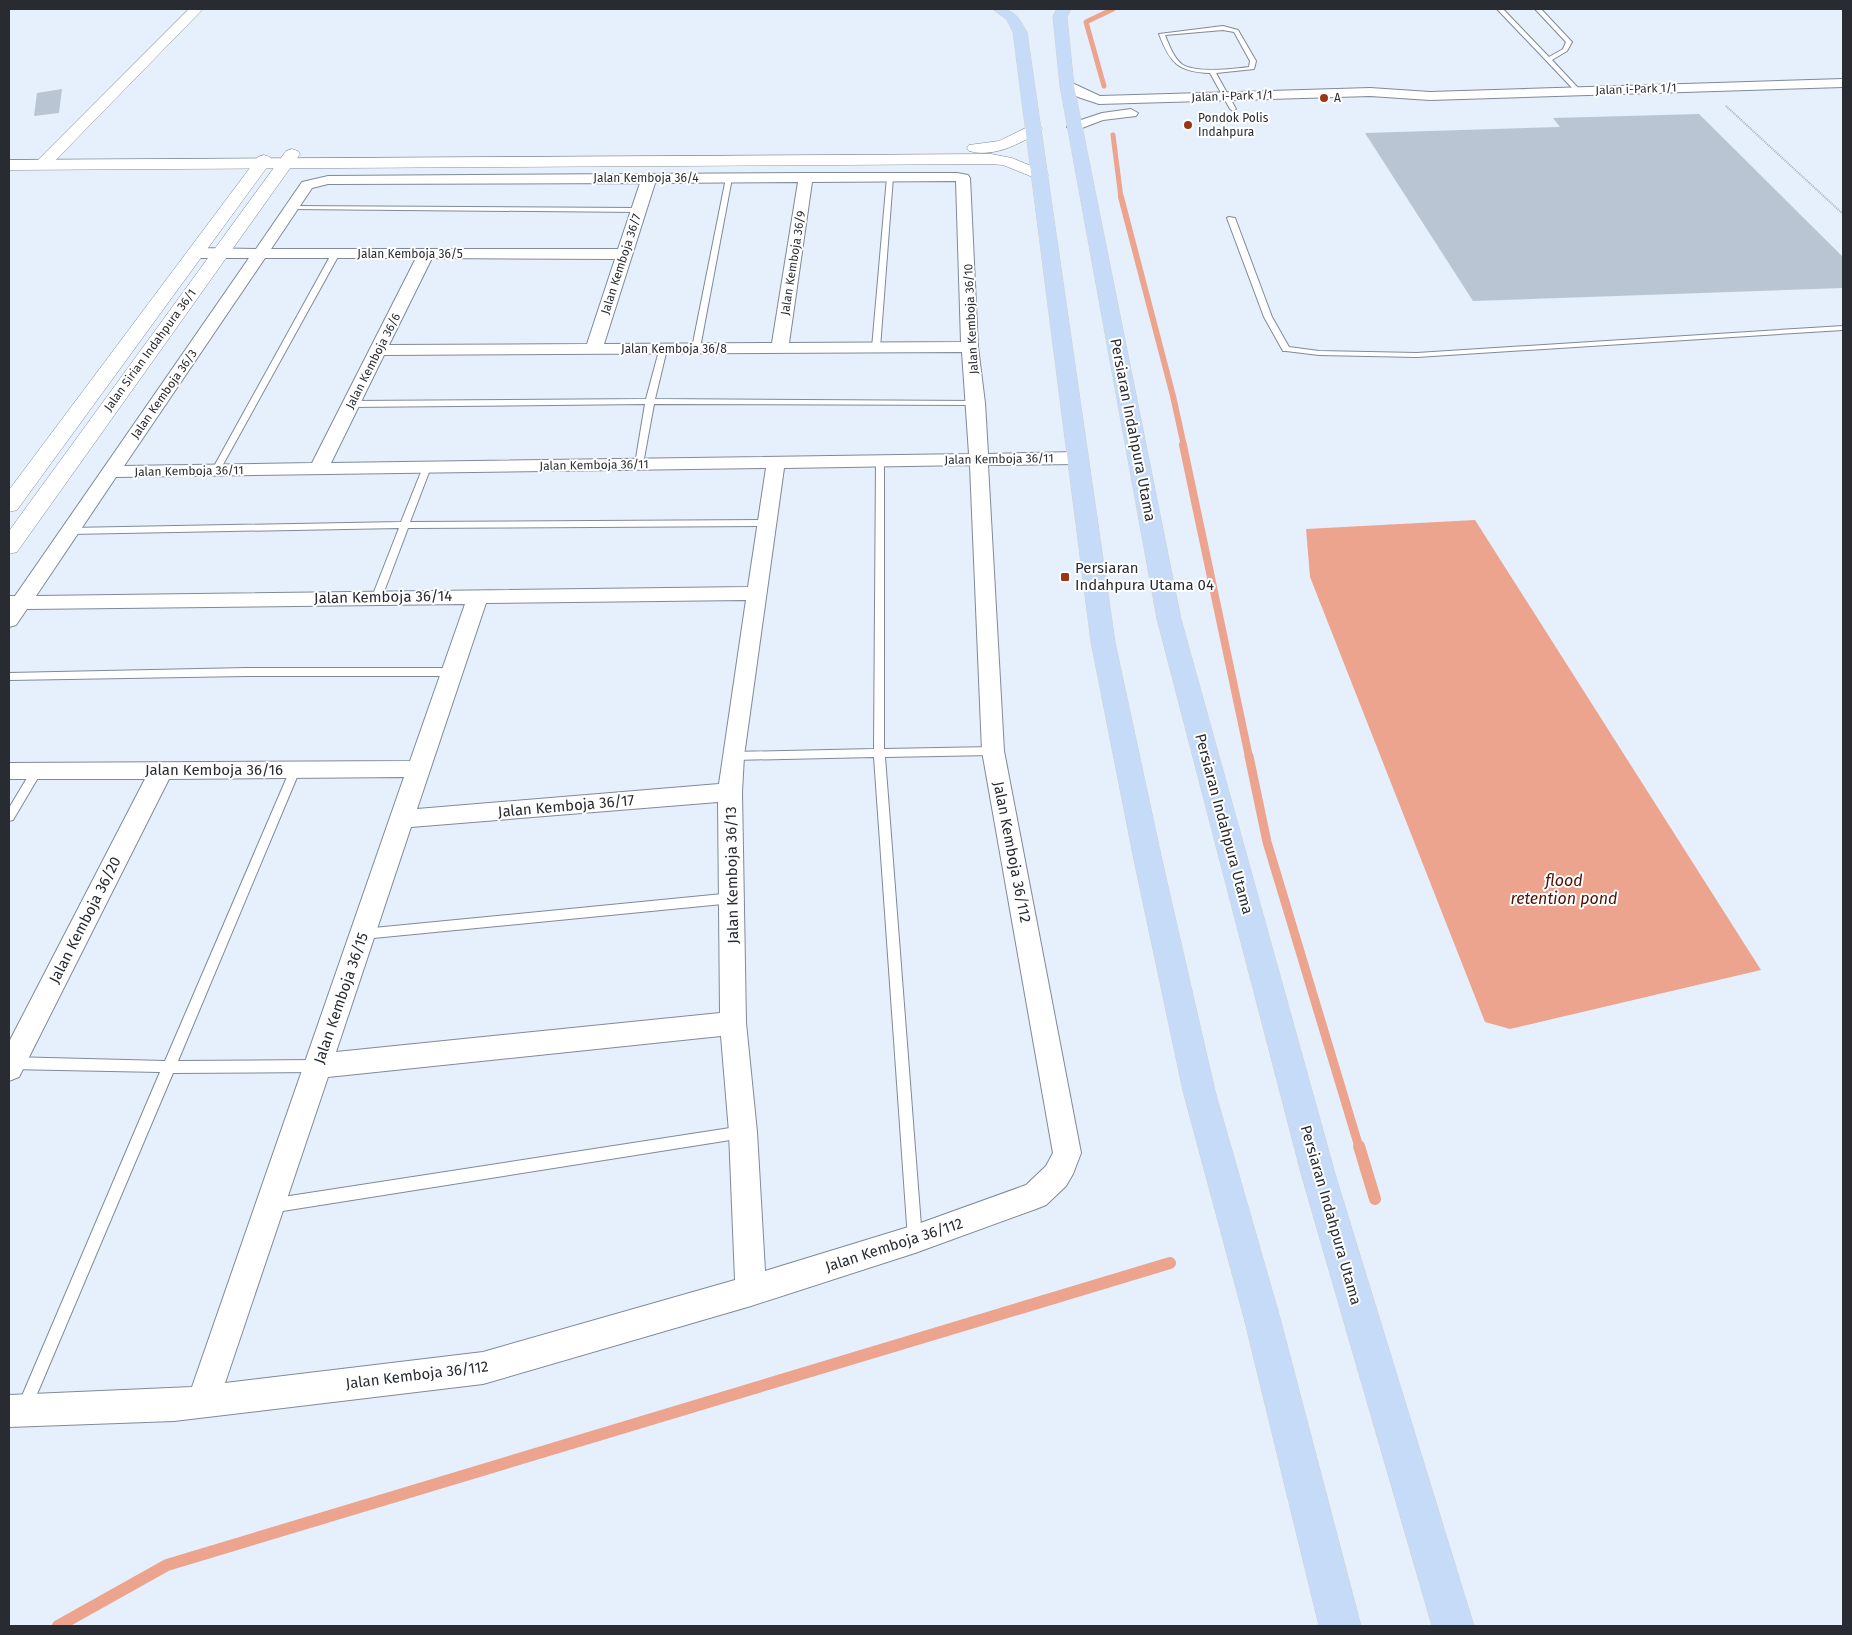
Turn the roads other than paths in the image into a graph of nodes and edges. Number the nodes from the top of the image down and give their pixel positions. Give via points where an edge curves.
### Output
1 (196, 9) edge
2 (1000, 9) edge
3 (1064, 9) edge
4 (1500, 9) edge
5 (1538, 9) edge
6 (1550, 60) junction
7 (1212, 71) junction
8 (1843, 83) edge
9 (1067, 86) junction
10 (1578, 91) junction
11 (1226, 96) junction
12 (1430, 96) junction
13 (1232, 109) junction
14 (1214, 110) dead end
15 (1147, 112) dead end
16 (1074, 127) junction
17 (1034, 129) junction
18 (9, 153) edge
19 (48, 159) junction
20 (277, 159) junction
21 (9, 165) edge
22 (1040, 175) junction
23 (806, 177) junction
24 (890, 177) junction
25 (649, 178) junction
26 (730, 178) junction
27 (964, 178) joint
28 (328, 180) joint
29 (292, 208) junction
30 (638, 210) junction
31 (1231, 218) dead end
32 (196, 253) junction
33 (220, 253) junction
34 (261, 253) junction
35 (336, 253) junction
36 (426, 254) junction
37 (624, 254) junction
38 (1843, 328) edge
39 (970, 347) junction
40 (696, 348) junction
41 (780, 348) junction
42 (876, 348) junction
43 (594, 349) junction
44 (663, 349) junction
45 (378, 350) junction
46 (650, 401) junction
47 (976, 403) junction
48 (351, 404) junction
49 (1077, 458) junction
50 (978, 459) junction
51 (880, 460) junction
52 (776, 462) junction
53 (639, 464) junction
54 (428, 467) junction
55 (319, 469) junction
56 (216, 470) junction
57 (110, 472) junction
58 (9, 505) edge
59 (768, 523) junction
60 (405, 525) junction
61 (70, 531) junction
62 (9, 547) edge
63 (757, 593) junction
64 (478, 596) junction
65 (377, 597) junction
66 (15, 603) edge
67 (9, 620) edge
68 (452, 672) junction
69 (9, 677) edge
70 (993, 751) junction
71 (879, 754) junction
72 (734, 756) junction
73 (419, 769) junction
74 (296, 770) junction
75 (37, 771) junction
76 (160, 771) junction
77 (9, 772) edge
78 (730, 792) junction
79 (9, 817) edge
80 (402, 819) junction
81 (733, 898) junction
82 (363, 934) junction
83 (733, 1023) junction
84 (10, 1065) edge
85 (317, 1066) junction
86 (168, 1067) junction
87 (743, 1132) junction
88 (269, 1206) junction
89 (915, 1239) junction
90 (751, 1292) junction
91 (202, 1401) junction
92 (16, 1410) edge
93 (1340, 1626) edge
94 (1453, 1626) edge

1 - 19 main road
2 - 17 main road via 1012,18 1020,32
3 - 9 main road, Persiaran Indahpura Utama via 1060,17
4 - 6 lane
5 - 6 lane via 1569,42 1565,50
6 - 10 lane
7 - 7 lane via 1181,67 1162,34 1223,28 1234,30 1254,65 1245,70
7 - 11 lane
8 - 10 street, Jalan i-Park 1/1
9 - 11 street, Jalan i-Park 1/1 via 1099,100
9 - 16 main road, Persiaran Indahpura Utama
10 - 12 street, Jalan i-Park 1/1
11 - 12 street, Jalan i-Park 1/1 via 1370,92
11 - 13 lane
12 - 13 street, Jalan i-Park 1/1 via 1376,104
13 - 14 street, Jalan i-Park 1/1
15 - 16 street via 1108,114
16 - 94 main road, Persiaran Indahpura Utama via 1169,619 1319,1177
17 - 20 main road via 1011,143 989,148
17 - 22 main road
18 - 19 main road
19 - 20 main road
19 - 21 main road
20 - 22 main road via 991,159 1006,161
20 - 32 main road, Jalan Sirian Indahpura 36/1
20 - 33 main road, Jalan Sirian Indahpura 36/1
22 - 49 main road
23 - 24 street, Jalan Kemboja 36/4
23 - 26 street, Jalan Kemboja 36/4
23 - 41 street, Jalan Kemboja 36/9
24 - 27 street, Jalan Kemboja 36/4
24 - 42 lane
25 - 26 street, Jalan Kemboja 36/4
25 - 28 street, Jalan Kemboja 36/4
25 - 30 street, Jalan Kemboja 36/7
26 - 40 lane
27 - 39 street, Jalan Kemboja 36/10
28 - 29 street, Jalan Kemboja 36/3 via 308,185
29 - 30 lane
29 - 34 street, Jalan Kemboja 36/3
30 - 37 street, Jalan Kemboja 36/7
31 - 38 lane via 1268,317 1286,348 1417,355
32 - 33 street, Jalan Kemboja 36/5
32 - 58 main road, Jalan Sirian Indahpura 36/1
33 - 34 street, Jalan Kemboja 36/5
33 - 62 main road, Jalan Sirian Indahpura 36/1
34 - 35 street, Jalan Kemboja 36/5
34 - 57 street, Jalan Kemboja 36/3
35 - 36 street, Jalan Kemboja 36/5
35 - 56 lane
36 - 37 street, Jalan Kemboja 36/5
36 - 45 street, Jalan Kemboja 36/6
37 - 43 street, Jalan Kemboja 36/7
39 - 42 street, Jalan Kemboja 36/8
39 - 47 street, Jalan Kemboja 36/10
40 - 41 street, Jalan Kemboja 36/8
40 - 44 street, Jalan Kemboja 36/8
41 - 42 street, Jalan Kemboja 36/8
43 - 44 street, Jalan Kemboja 36/8
43 - 45 street, Jalan Kemboja 36/8
44 - 46 lane
45 - 48 street, Jalan Kemboja 36/6
46 - 47 lane
46 - 48 lane
46 - 53 lane
47 - 50 street, Jalan Kemboja 36/10
48 - 55 street, Jalan Kemboja 36/6
49 - 50 street, Jalan Kemboja 36/11
49 - 93 main road via 1103,642 1199,1091 1262,1318
50 - 51 street, Jalan Kemboja 36/11
50 - 70 street, Jalan Kemboja 36/112
51 - 52 street, Jalan Kemboja 36/11
51 - 71 lane
52 - 53 street, Jalan Kemboja 36/11
52 - 59 street, Jalan Kemboja 36/13
53 - 54 street, Jalan Kemboja 36/11
54 - 55 street, Jalan Kemboja 36/11
54 - 60 lane
55 - 56 street, Jalan Kemboja 36/11
56 - 57 street, Jalan Kemboja 36/11
57 - 61 street, Jalan Kemboja 36/3
59 - 60 lane
59 - 63 street, Jalan Kemboja 36/13
60 - 61 lane
60 - 65 lane
61 - 66 street, Jalan Kemboja 36/3
63 - 64 street, Jalan Kemboja 36/14
63 - 72 street, Jalan Kemboja 36/13
64 - 65 street, Jalan Kemboja 36/14
64 - 68 street, Jalan Kemboja 36/15
65 - 66 street, Jalan Kemboja 36/14
66 - 67 street, Jalan Kemboja 36/3
68 - 69 lane
68 - 73 street, Jalan Kemboja 36/15
70 - 71 lane
70 - 89 street, Jalan Kemboja 36/112 via 1067,1152 1056,1176 1036,1195
71 - 72 lane
71 - 89 lane
72 - 78 street, Jalan Kemboja 36/13
73 - 74 street, Jalan Kemboja 36/16
73 - 80 street, Jalan Kemboja 36/15
74 - 76 street, Jalan Kemboja 36/16
74 - 86 lane
75 - 76 street, Jalan Kemboja 36/16
75 - 77 street, Jalan Kemboja 36/16
75 - 79 lane
76 - 84 street, Jalan Kemboja 36/20
78 - 80 street, Jalan Kemboja 36/17
78 - 81 street, Jalan Kemboja 36/13
80 - 82 street, Jalan Kemboja 36/15
81 - 82 lane
81 - 83 street, Jalan Kemboja 36/13
82 - 85 street, Jalan Kemboja 36/15
83 - 85 street
83 - 87 street, Jalan Kemboja 36/13
84 - 86 lane
85 - 86 lane
85 - 88 street, Jalan Kemboja 36/15
86 - 92 lane
87 - 88 lane
87 - 90 street, Jalan Kemboja 36/13
88 - 91 street, Jalan Kemboja 36/15
89 - 90 street, Jalan Kemboja 36/112
90 - 91 street, Jalan Kemboja 36/112 via 483,1368
91 - 92 street, Jalan Kemboja 36/112 via 174,1405

